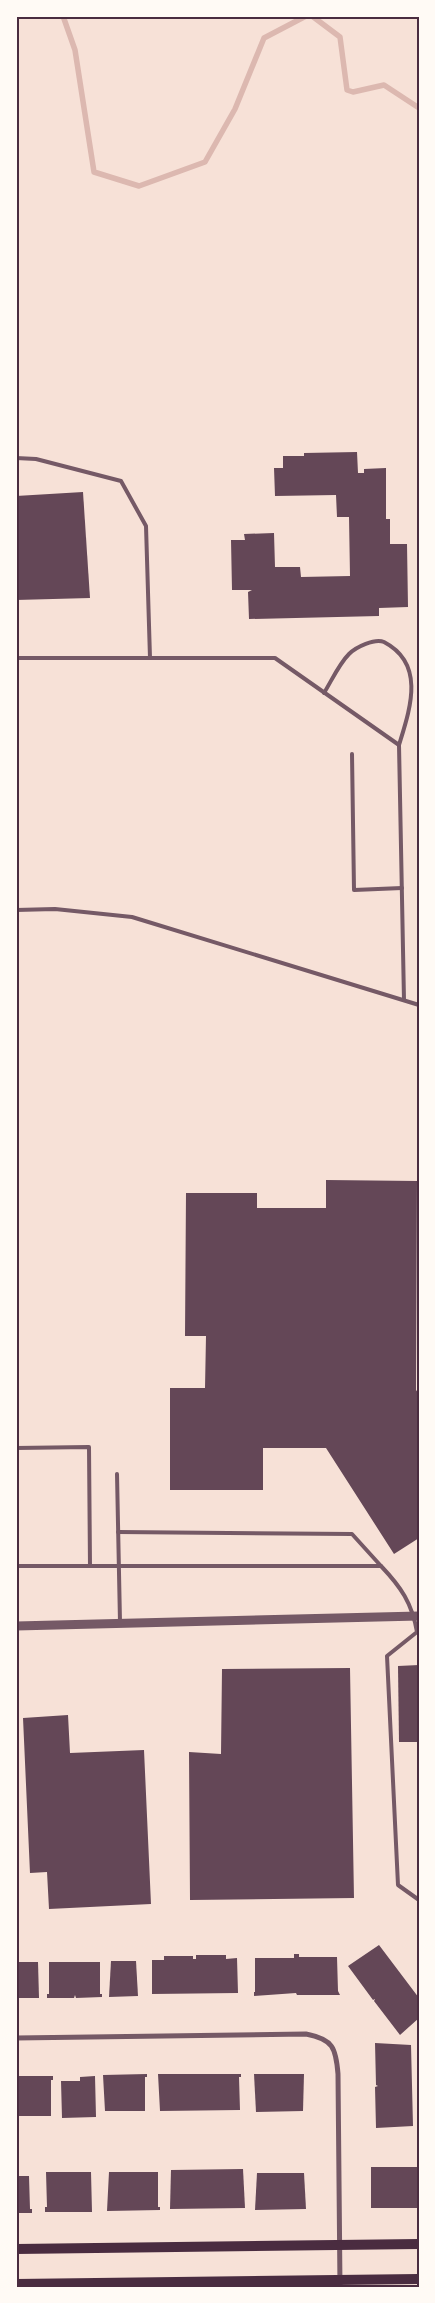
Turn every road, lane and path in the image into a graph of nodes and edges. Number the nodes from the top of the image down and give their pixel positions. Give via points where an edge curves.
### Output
1 (16, 458) edge
2 (16, 658) edge
3 (150, 658) junction
4 (324, 692) junction
5 (399, 745) junction
6 (352, 754) dead end
7 (402, 888) junction
8 (16, 910) edge
9 (404, 1000) junction
10 (419, 1005) edge
11 (16, 1448) edge
12 (117, 1474) dead end
13 (118, 1532) junction
14 (119, 1565) junction
15 (16, 1566) edge
16 (90, 1566) junction
17 (381, 1566) junction
18 (417, 1616) edge
19 (120, 1624) junction
20 (16, 1626) edge
21 (419, 1900) edge
22 (16, 2038) edge
23 (419, 2244) edge
24 (340, 2246) junction
25 (16, 2249) edge
26 (419, 2279) edge
27 (340, 2283) edge
28 (16, 2284) edge

1 - 3 lane via 36,459 120,481 146,526
2 - 3 lane
3 - 4 lane via 275,658
4 - 5 lane
4 - 5 lane via 349,654 364,644 381,641 396,649 406,660 412,680 408,716
5 - 7 lane
6 - 7 lane via 354,890
7 - 9 lane
8 - 9 lane via 55,909 132,916
9 - 10 lane
11 - 16 lane via 89,1448
12 - 13 lane
13 - 14 lane
13 - 17 lane via 352,1534
14 - 16 lane
14 - 17 lane
14 - 19 lane
15 - 16 lane
17 - 18 lane via 400,1586
18 - 19 street
18 - 21 lane via 417,1632 387,1656 398,1885
19 - 20 street
22 - 24 street via 306,2034 329,2042 337,2056
23 - 24 main road
24 - 25 main road
24 - 27 street
26 - 27 main road
27 - 28 main road

